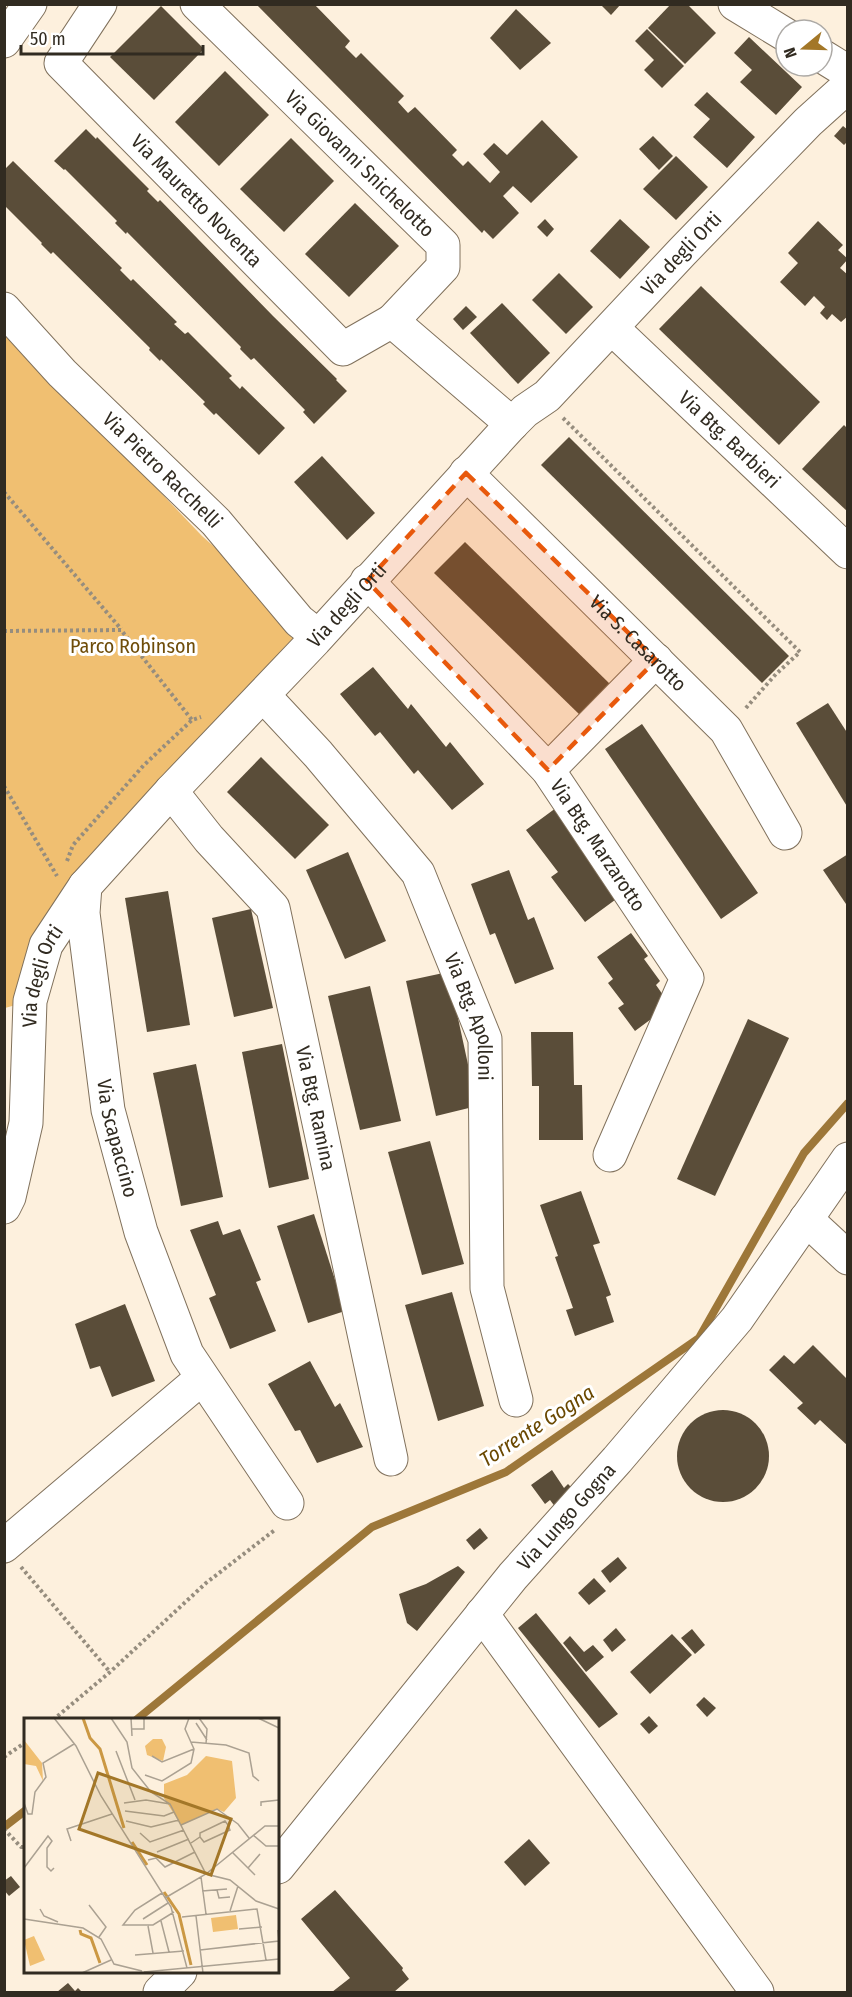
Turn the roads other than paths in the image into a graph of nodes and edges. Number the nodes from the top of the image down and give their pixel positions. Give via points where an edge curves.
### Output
1 (30, 4) edge
2 (100, 4) edge
3 (197, 4) edge
4 (735, 4) edge
5 (774, 28) edge
6 (4, 41) edge
7 (834, 63) edge
8 (848, 72) edge
9 (848, 86) edge
10 (4, 309) edge
11 (392, 321) junction
12 (612, 328) junction
13 (512, 424) junction
14 (466, 473) junction
15 (848, 552) edge
16 (367, 581) junction
17 (318, 636) junction
18 (656, 660) junction
19 (263, 695) junction
20 (548, 770) junction
21 (171, 791) junction
22 (784, 833) dead end
23 (72, 883) junction
24 (610, 1155) dead end
25 (848, 1160) edge
26 (4, 1207) edge
27 (806, 1219) junction
28 (848, 1258) edge
29 (202, 1378) junction
30 (516, 1400) dead end
31 (391, 1459) dead end
32 (287, 1503) road end
33 (12, 1556) edge
34 (482, 1614) junction
35 (279, 1866) edge
36 (178, 1973) edge
37 (160, 1992) edge
38 (757, 1992) edge

1 - 6 street
2 - 11 street, Via Mauretto Noventa via 61,63 343,349
3 - 11 street, Via Giovanni Snichelotto via 443,245 443,267
4 - 5 street
7 - 8 street
9 - 12 street, Via degli Orti via 808,122
10 - 17 street, Via Pietro Racchelli via 62,373 216,522 299,621
11 - 13 street
12 - 13 street, Via degli Orti via 547,396
12 - 15 street, Via Btg. Barbieri
13 - 14 street, Via degli Orti
14 - 16 street, Via degli Orti
14 - 18 street, Via S. Casarotto
16 - 17 street, Via degli Orti
16 - 20 street, Via Btg. Marzarotto
17 - 19 street, Via degli Orti
18 - 20 street
18 - 22 street, Via S. Casarotto via 726,730
19 - 21 street, Via degli Orti
19 - 30 street, Via Btg. Apolloni via 418,873 485,1040 487,1288
20 - 24 street, Via Btg. Marzarotto via 687,978
21 - 23 street, Via degli Orti
21 - 31 street, Via Btg. Ramina via 273,908
23 - 26 street, Via degli Orti via 46,945 30,1001 26,1123
23 - 29 street, Via Scapaccino via 83,913 108,1110 141,1233 188,1354
25 - 27 street, Via Lungo Gogna
27 - 28 street
27 - 34 street, Via Lungo Gogna via 737,1319
29 - 32 street, Via Scapaccino
29 - 33 street
34 - 35 street, Via Lungo Gogna
34 - 38 street
36 - 37 street

